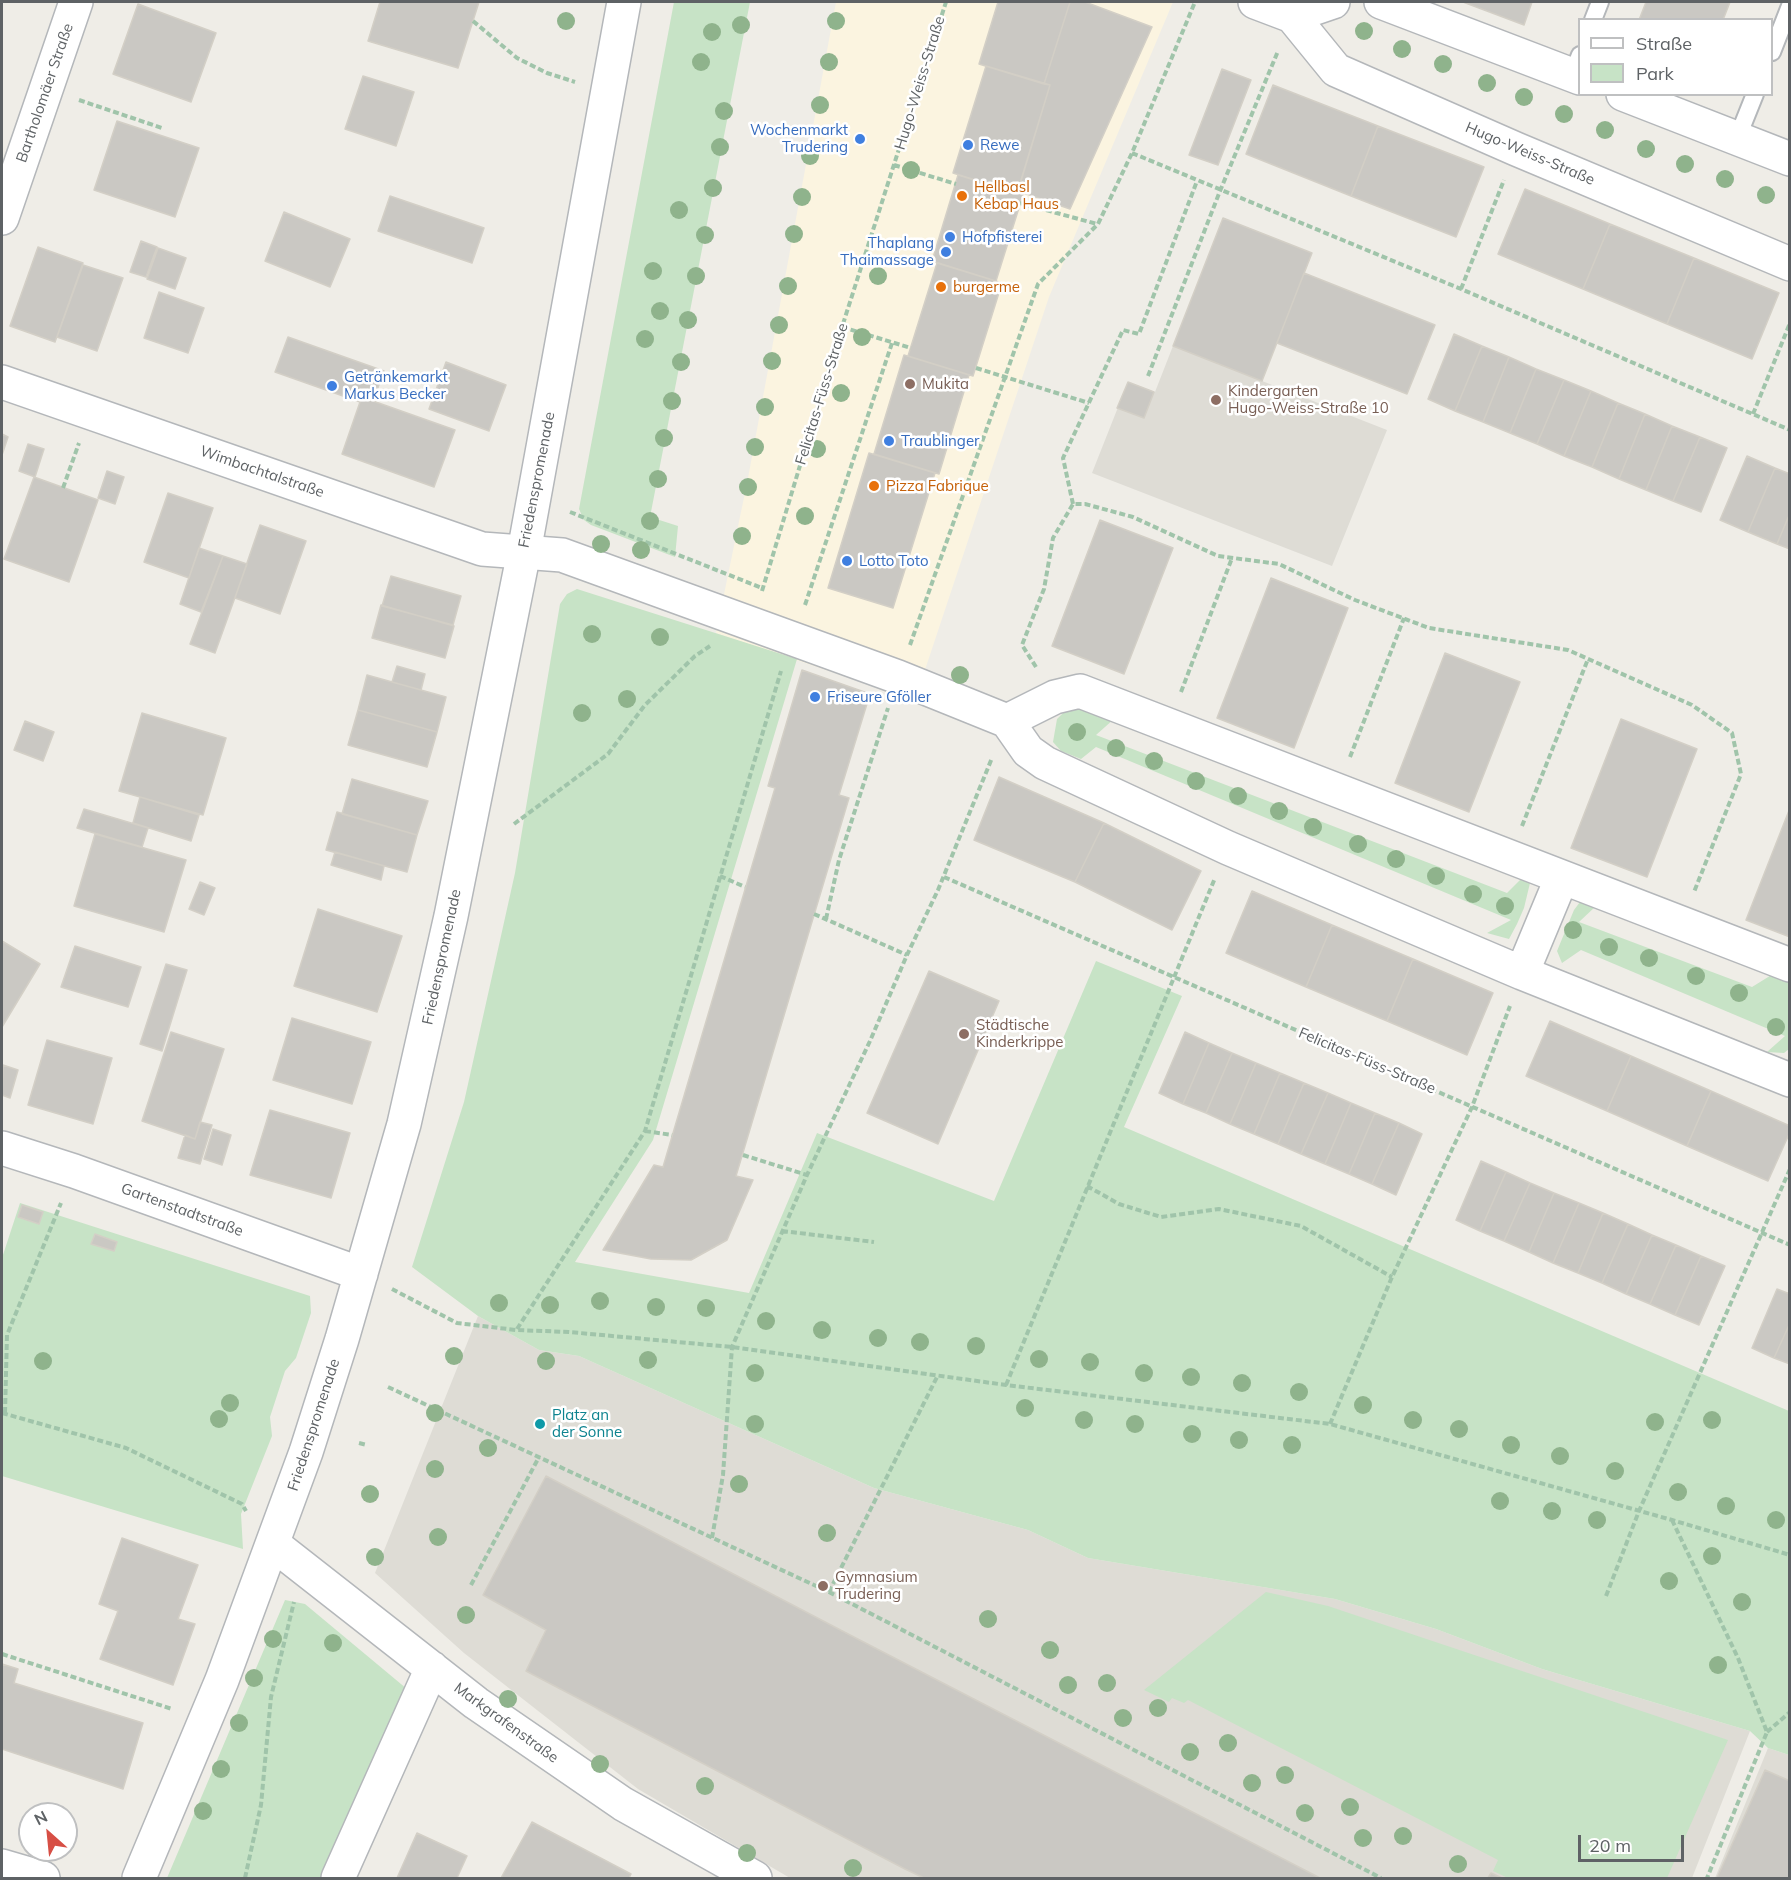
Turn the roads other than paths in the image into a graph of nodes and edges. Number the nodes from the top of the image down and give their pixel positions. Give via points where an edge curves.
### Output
1 (76, 2) edge
2 (624, 2) edge
3 (1255, 2) edge
4 (1333, 2) edge
5 (1600, 2) edge
6 (1399, 5) edge
7 (1790, 6) edge
8 (1292, 16) junction
9 (1594, 18) edge
10 (1773, 49) edge
11 (1577, 69) edge
12 (1628, 96) edge
13 (1754, 96) edge
14 (1737, 139) junction
15 (1790, 159) edge
16 (2, 218) edge
17 (1790, 264) edge
18 (2, 382) edge
19 (524, 552) junction
20 (1007, 721) junction
21 (1562, 877) junction
22 (1790, 965) edge
23 (1522, 973) junction
24 (1790, 1080) edge
25 (2, 1148) edge
26 (361, 1274) junction
27 (273, 1544) junction
28 (432, 1668) junction
29 (2, 1866) edge
30 (43, 1878) edge
31 (139, 1878) edge
32 (338, 1878) edge
33 (755, 1878) edge

1 - 16 street, Bartholomäer Straße
2 - 19 street, Friedenspromenade
3 - 8 street
4 - 8 street
5 - 9 lane
6 - 11 street
7 - 10 lane
8 - 17 street, Hugo-Weiss-Straße via 1336,70
12 - 14 street
13 - 14 lane
14 - 15 street
18 - 19 street, Wimbachtalstraße via 483,549
19 - 20 street via 562,555 898,677
19 - 26 street, Friedenspromenade via 434,996 404,1124
20 - 21 street via 1055,697 1080,691
20 - 23 street via 1028,751 1045,763 1228,848
21 - 22 street
21 - 23 street
23 - 24 street
25 - 26 street, Gartenstadtstraße
26 - 27 street, Friedenspromenade via 321,1408
27 - 28 street, Markgrafenstraße
27 - 31 street, Friedenspromenade via 222,1680
28 - 32 street
28 - 33 street, Markgrafenstraße via 622,1804
29 - 30 street

